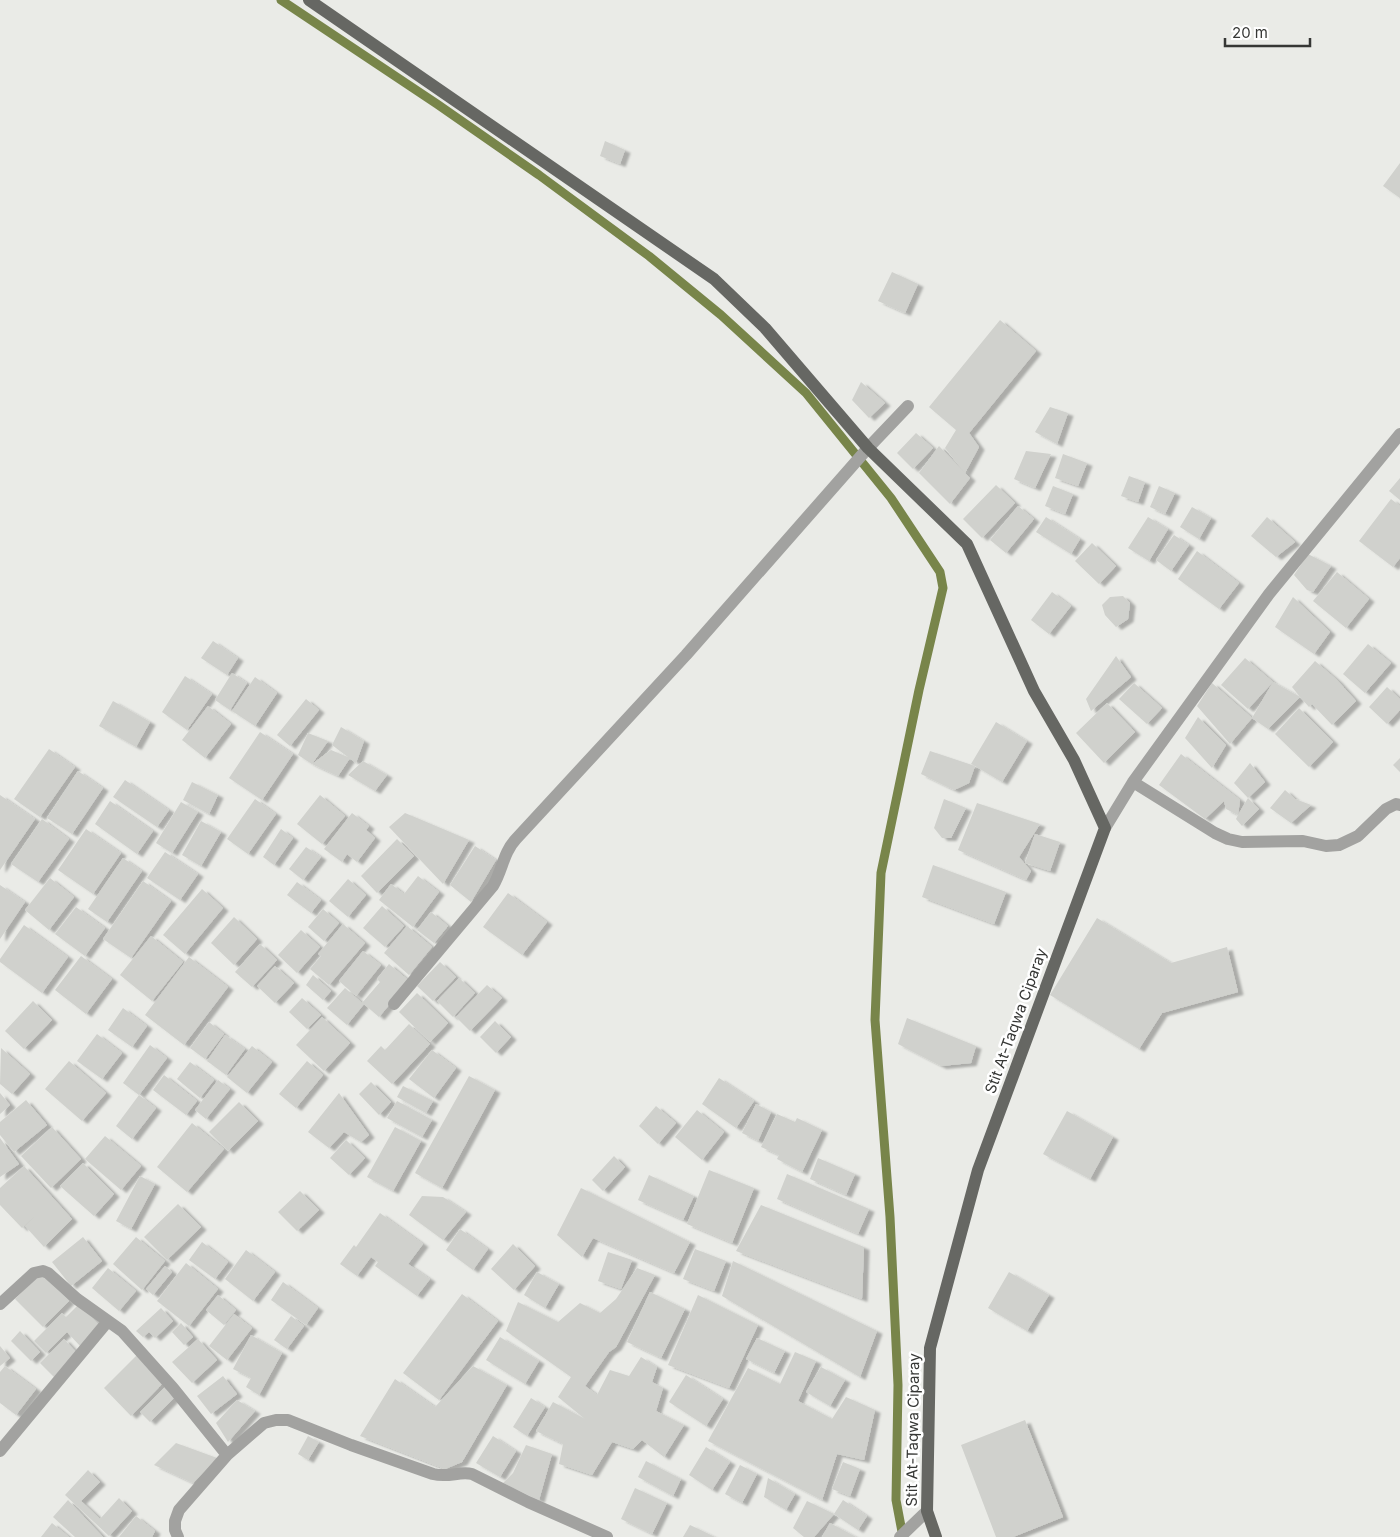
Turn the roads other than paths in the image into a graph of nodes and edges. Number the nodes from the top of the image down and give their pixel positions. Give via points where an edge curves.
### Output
1 (309, 0) edge
2 (908, 406) dead end
3 (1400, 434) edge
4 (868, 448) junction
5 (1134, 782) junction
6 (1400, 805) edge
7 (1105, 828) junction
8 (394, 1004) dead end
9 (0, 1304) edge
10 (108, 1320) junction
11 (0, 1452) edge
12 (228, 1455) junction
13 (927, 1511) junction
14 (178, 1537) edge
15 (607, 1537) edge
16 (900, 1537) edge
17 (936, 1537) edge

1 - 4 main road via 714,279 765,328
2 - 4 street
3 - 5 street via 1269,594
4 - 7 main road via 967,544 1034,691 1074,760
4 - 8 street via 686,655 508,848 493,886
5 - 6 street via 1215,833 1242,842 1303,841 1339,845 1358,836 1386,809
5 - 7 street
7 - 13 main road, Stit At-Taqwa Ciparay via 978,1170 930,1348
9 - 10 street via 34,1273 43,1271
10 - 11 street
10 - 12 street via 169,1383
12 - 14 street via 179,1510 175,1521
12 - 15 street via 264,1423 288,1420 433,1474 472,1474
13 - 16 street
13 - 17 main road, Stit At-Taqwa Ciparay

